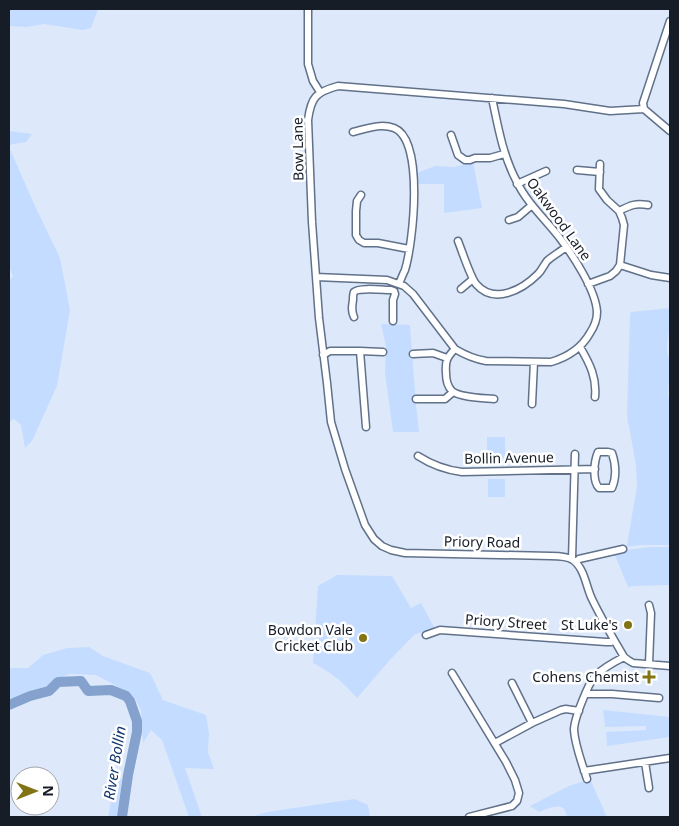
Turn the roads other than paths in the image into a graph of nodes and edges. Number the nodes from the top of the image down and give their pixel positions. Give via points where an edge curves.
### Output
1 (308, 9) edge
2 (670, 21) edge
3 (320, 92) junction
4 (492, 98) junction
5 (644, 109) junction
6 (670, 131) edge
7 (353, 132) dead end
8 (451, 135) dead end
9 (504, 154) junction
10 (600, 164) dead end
11 (578, 170) dead end
12 (546, 171) dead end
13 (600, 172) junction
14 (517, 184) junction
15 (361, 195) dead end
16 (648, 205) dead end
17 (532, 206) junction
18 (619, 212) junction
19 (510, 220) dead end
20 (458, 241) dead end
21 (566, 247) junction
22 (409, 248) junction
23 (620, 265) junction
24 (316, 276) junction
25 (370, 278) junction
26 (670, 278) edge
27 (473, 279) junction
28 (399, 284) junction
29 (588, 284) junction
30 (369, 289) junction
31 (462, 289) dead end
32 (354, 316) dead end
33 (393, 322) dead end
34 (455, 348) junction
35 (580, 348) junction
36 (360, 351) junction
37 (383, 352) dead end
38 (413, 354) dead end
39 (323, 355) junction
40 (447, 358) junction
41 (534, 362) junction
42 (453, 392) junction
43 (595, 397) dead end
44 (416, 399) dead end
45 (494, 399) dead end
46 (532, 404) dead end
47 (366, 427) dead end
48 (575, 454) dead end
49 (418, 456) dead end
50 (595, 469) junction
51 (574, 470) junction
52 (623, 549) dead end
53 (391, 550) joint
54 (574, 561) junction
55 (649, 605) dead end
56 (426, 635) dead end
57 (614, 640) junction
58 (624, 657) junction
59 (649, 664) junction
60 (670, 666) edge
61 (452, 674) dead end
62 (512, 683) dead end
63 (586, 694) junction
64 (659, 698) dead end
65 (579, 711) junction
66 (532, 723) junction
67 (495, 743) junction
68 (670, 758) edge
69 (645, 762) junction
70 (584, 771) junction
71 (587, 779) dead end
72 (649, 788) dead end
73 (469, 817) edge

1 - 3 street via 308,64
2 - 5 street
3 - 4 street via 338,86
3 - 24 street, Bow Lane via 314,98 308,120
4 - 5 street via 610,111
4 - 9 street, Oakwood Lane
5 - 6 street
7 - 22 street via 386,126 399,131 408,143 414,201
8 - 9 street via 458,155 465,160
9 - 14 street, Oakwood Lane
10 - 13 street
11 - 13 street
12 - 14 street
13 - 18 street via 599,189
14 - 17 street, Oakwood Lane
15 - 22 street via 356,201 356,235 359,240
16 - 18 street via 631,205
17 - 19 street via 518,218
17 - 21 street, Oakwood Lane
18 - 23 street via 624,225
20 - 27 street
21 - 27 street via 547,261 531,281 509,293 488,293
21 - 29 street, Oakwood Lane
22 - 28 street
23 - 26 street
23 - 29 street via 610,276
24 - 25 street, Oakwood Lane
24 - 39 street, Bow Lane
25 - 28 street, Oakwood Lane
25 - 30 street
27 - 31 street
28 - 34 street, Oakwood Lane via 413,294
29 - 35 street, Oakwood Lane via 595,301 596,319
30 - 32 street via 356,290 353,294
30 - 33 street via 394,291
34 - 40 street
34 - 41 street, Oakwood Lane via 478,360
35 - 41 street, Oakwood Lane via 562,359
35 - 43 street via 590,363
36 - 37 street
36 - 39 street via 330,351
36 - 47 street
38 - 40 street via 433,353
39 - 53 street, Bow Lane via 331,422 345,469 366,525 374,539
40 - 42 street via 446,382
41 - 46 street
42 - 44 street via 445,399
42 - 45 street
48 - 51 street
49 - 51 street, Bollin Avenue via 454,471
50 - 50 street via 596,486 612,488 616,474 612,453 598,452
50 - 51 street, Bollin Avenue
51 - 54 street, Bollin Avenue
52 - 54 street
53 - 54 street, Priory Road via 551,556
54 - 57 street
55 - 59 street
56 - 57 street, Priory Street via 440,630
57 - 58 street
58 - 59 street via 633,663
58 - 63 street via 594,677
59 - 60 street
61 - 67 street
62 - 66 street
63 - 64 street
63 - 65 street
65 - 66 street via 566,708
65 - 70 street via 574,729
66 - 67 street
67 - 73 street via 515,780 519,792 517,801 510,807
68 - 69 street
69 - 70 street
69 - 72 street
70 - 71 street

